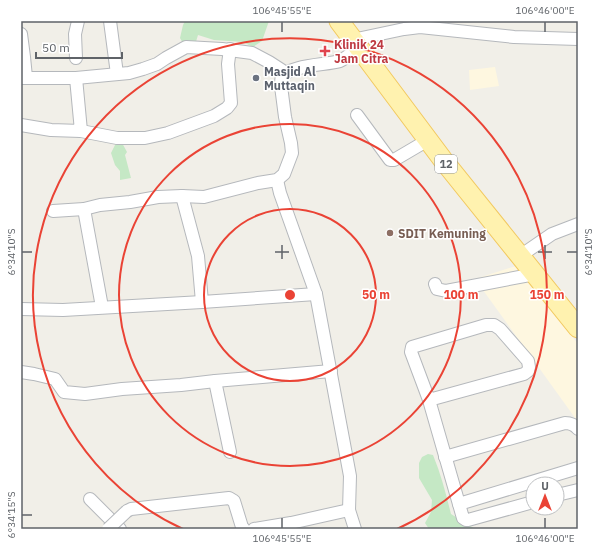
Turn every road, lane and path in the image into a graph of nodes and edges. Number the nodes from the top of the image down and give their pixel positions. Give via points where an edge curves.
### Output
1 (78, 21) edge
2 (110, 21) edge
3 (339, 21) edge
4 (21, 34) edge
5 (578, 38) edge
6 (355, 44) junction
7 (230, 50) junction
8 (76, 58) dead end
9 (286, 73) junction
10 (117, 74) junction
11 (23, 77) edge
12 (76, 78) junction
13 (357, 115) dead end
14 (21, 125) edge
15 (81, 130) junction
16 (428, 140) junction
17 (277, 180) junction
18 (182, 196) junction
19 (84, 208) junction
20 (53, 211) dead end
21 (578, 224) edge
22 (520, 256) junction
23 (535, 274) junction
24 (435, 284) dead end
25 (316, 294) junction
26 (202, 302) junction
27 (102, 307) junction
28 (21, 309) edge
29 (578, 328) edge
30 (331, 371) junction
31 (21, 372) edge
32 (215, 381) junction
33 (429, 400) junction
34 (578, 429) edge
35 (230, 452) dead end
36 (445, 457) junction
37 (578, 468) edge
38 (578, 490) edge
39 (565, 493) edge
40 (90, 499) dead end
41 (459, 504) junction
42 (525, 504) edge
43 (349, 510) junction
44 (292, 526) edge
45 (108, 529) edge
46 (120, 529) edge
47 (244, 529) edge
48 (254, 529) edge
49 (355, 529) edge

1 - 8 street via 75,34
2 - 10 street
3 - 6 main road, 12
4 - 11 street
5 - 6 street via 514,37 420,27 404,29
6 - 9 street via 340,60
6 - 16 main road, 12
7 - 9 street via 252,53
7 - 10 street via 186,47 157,64
7 - 15 street via 228,64 231,103 214,116 168,133 145,138 117,138
9 - 17 street via 282,77 281,86 292,153 284,174
10 - 12 street
11 - 12 street
12 - 15 street
13 - 16 street via 390,160
14 - 15 street via 51,130
16 - 22 main road, 12
17 - 18 street via 204,197
17 - 25 street
18 - 19 street
18 - 26 street via 198,256
19 - 20 street
19 - 27 street
21 - 22 street via 552,234
22 - 23 main road, 12
23 - 24 street via 446,291 437,289
23 - 29 main road, 12
25 - 26 street
25 - 30 street
26 - 27 street
27 - 28 street via 64,310
30 - 32 street
30 - 43 street via 350,476
31 - 32 street via 55,379 66,393 85,394
32 - 35 street
33 - 33 street via 524,374 528,371 528,361 494,325 486,325 412,347 411,352
33 - 36 street
34 - 36 street via 575,425 564,423
36 - 41 street
37 - 41 street
38 - 39 street
40 - 46 street
41 - 42 street via 466,520
43 - 44 street
43 - 49 street
44 - 48 street
45 - 47 street, bridge via 131,509 229,498 234,501

